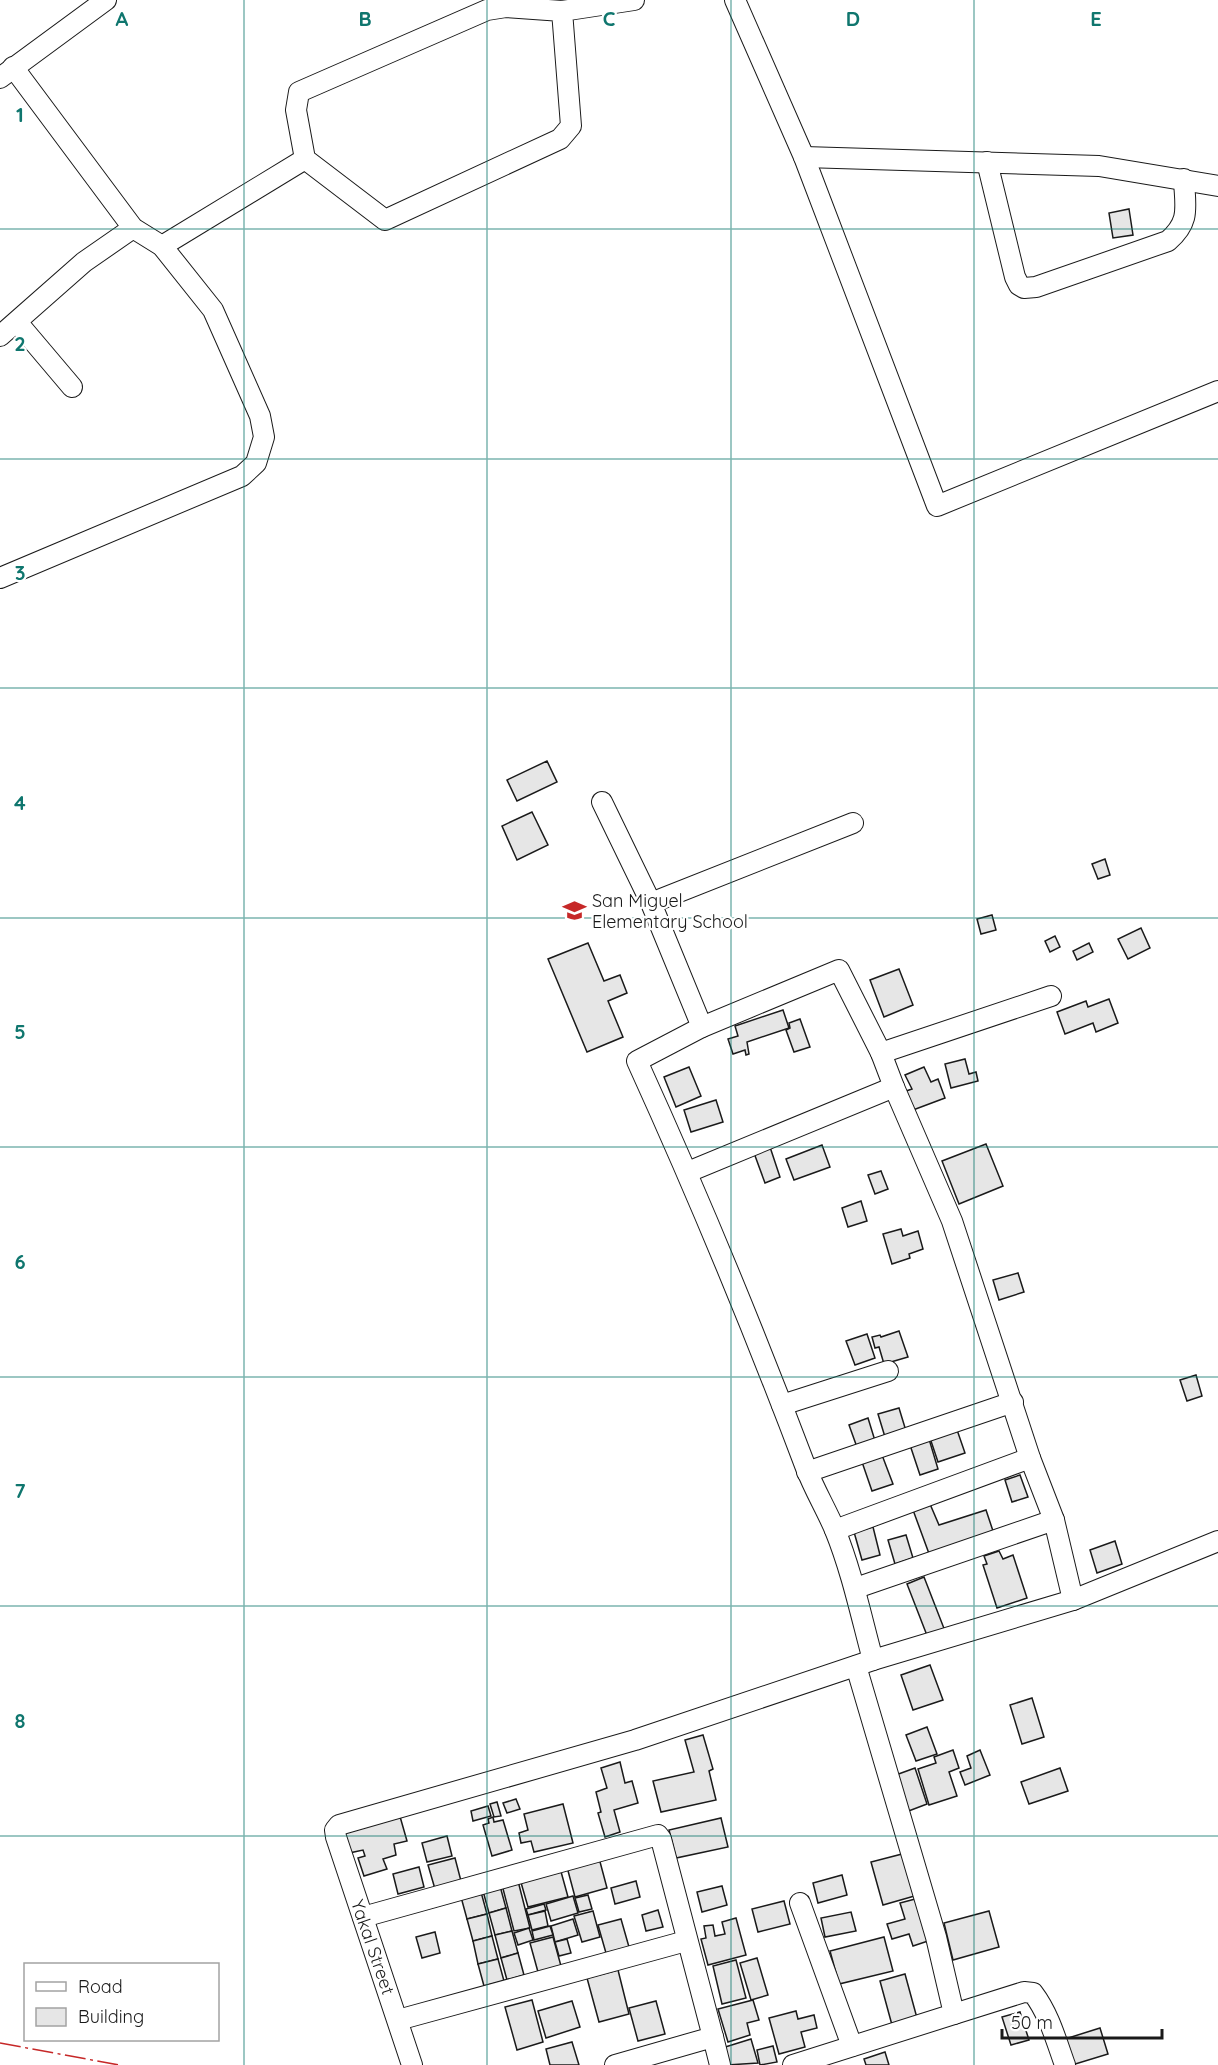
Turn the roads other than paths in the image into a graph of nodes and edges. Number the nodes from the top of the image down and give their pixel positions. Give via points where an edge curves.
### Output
1 (106, 0) edge
2 (634, 0) edge
3 (735, 0) edge
4 (562, 11) junction
5 (7, 73) edge
6 (804, 157) junction
7 (305, 159) junction
8 (987, 162) junction
9 (1184, 179) junction
10 (1218, 186) edge
11 (133, 228) junction
12 (162, 246) junction
13 (17, 322) junction
14 (0, 336) edge
15 (72, 387) dead end
16 (1218, 391) edge
17 (0, 578) edge
18 (602, 802) dead end
19 (853, 823) dead end
20 (651, 903) junction
21 (1051, 996) dead end
22 (702, 1027) junction
23 (881, 1053) junction
24 (894, 1087) junction
25 (688, 1172) junction
26 (888, 1371) dead end
27 (1013, 1402) junction
28 (782, 1405) junction
29 (1030, 1458) junction
30 (807, 1472) junction
31 (1054, 1520) junction
32 (835, 1530) junction
33 (1218, 1541) edge
34 (856, 1588) junction
35 (1074, 1600) junction
36 (865, 1663) junction
37 (801, 1903) dead end
38 (363, 1917) junction
39 (686, 1941) junction
40 (954, 2014) junction
41 (398, 2020) junction
42 (713, 2037) junction
43 (852, 2046) junction
44 (832, 2059) edge
45 (412, 2065) edge
46 (615, 2065) edge
47 (720, 2065) edge
48 (793, 2065) edge
49 (1065, 2065) edge

1 - 5 street
2 - 4 street
3 - 6 street
4 - 7 street via 506,7 487,10 299,92 296,110
4 - 7 street via 571,126 560,139 386,220
5 - 11 street
6 - 8 street
6 - 16 street via 937,506
7 - 12 street
8 - 9 street via 1099,165
8 - 9 street via 1015,277 1024,288 1168,241 1186,217
9 - 10 street
11 - 12 street
11 - 13 street via 84,262
12 - 17 street via 213,310 260,416 264,437 256,464 242,476
13 - 14 street
13 - 15 street
18 - 20 street
19 - 20 street
20 - 22 street
21 - 23 street
22 - 23 street via 839,970
22 - 25 street via 638,1061
23 - 24 street
24 - 25 street
24 - 27 street via 952,1221
25 - 28 street
26 - 28 street
27 - 29 street
27 - 30 street
28 - 30 street
29 - 31 street
29 - 32 street
30 - 32 street
31 - 34 street
31 - 35 street
32 - 34 street
33 - 35 street
34 - 36 street
35 - 36 street
36 - 38 street, Yakal Street via 635,1740 339,1825 336,1837
36 - 40 street
37 - 43 street
38 - 39 street via 654,1835 660,1839
38 - 41 street, Yakal Street
39 - 41 street
39 - 42 street
40 - 43 street
40 - 49 street via 1024,1992 1033,1993 1050,2023
41 - 45 street, Yakal Street
42 - 46 street
42 - 47 street
43 - 44 street
44 - 48 street

